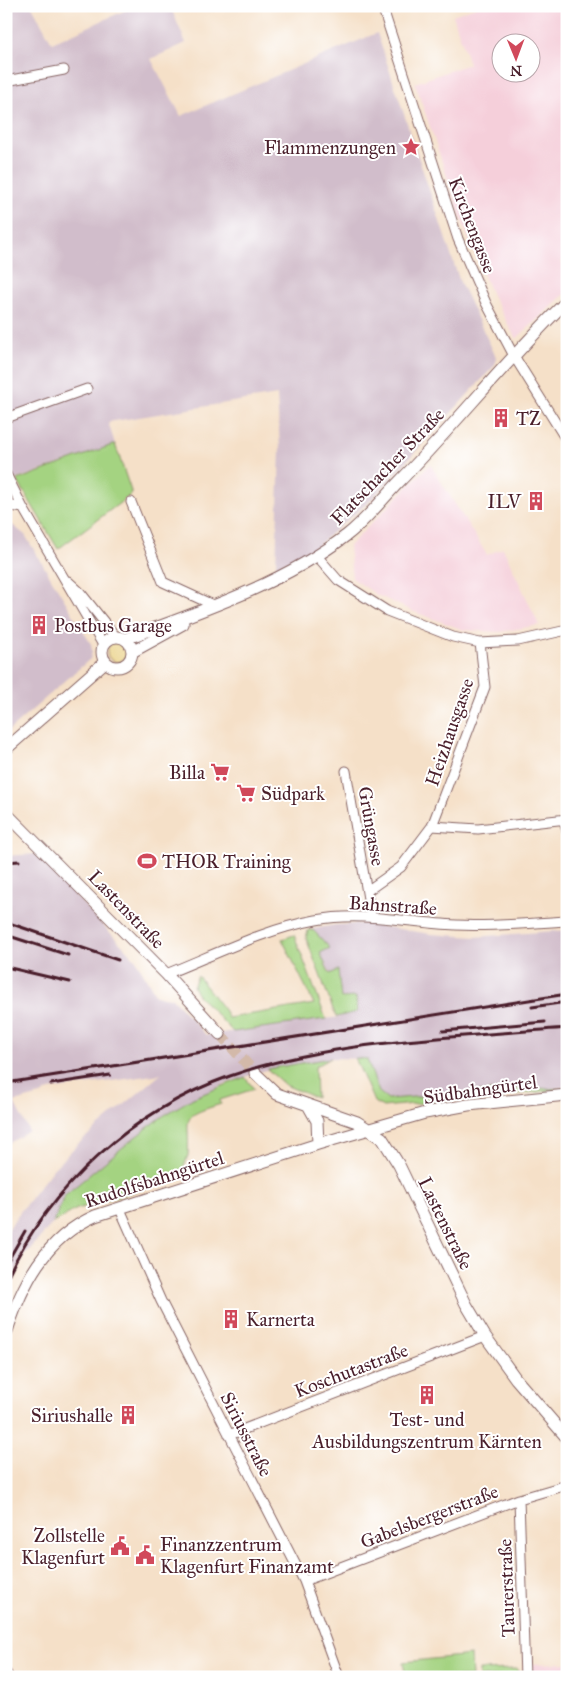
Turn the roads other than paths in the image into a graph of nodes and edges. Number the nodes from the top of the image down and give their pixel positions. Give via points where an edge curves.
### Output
1 (382, 6) edge
2 (64, 70) dead end
3 (6, 81) edge
4 (567, 301) edge
5 (514, 356) junction
6 (87, 390) dead end
7 (6, 418) edge
8 (567, 441) edge
9 (6, 474) edge
10 (131, 502) dead end
11 (6, 504) edge
12 (23, 508) junction
13 (317, 556) junction
14 (68, 581) junction
15 (213, 605) junction
16 (199, 612) junction
17 (567, 630) edge
18 (120, 638) junction
19 (480, 643) junction
20 (104, 645) junction
21 (132, 652) junction
22 (106, 662) junction
23 (6, 749) edge
24 (346, 771) dead end
25 (6, 813) edge
26 (565, 819) edge
27 (432, 826) junction
28 (567, 832) edge
29 (367, 891) junction
30 (371, 916) junction
31 (567, 921) edge
32 (166, 974) junction
33 (220, 1034) tunnel mouth
34 (256, 1073) tunnel mouth
35 (567, 1095) edge
36 (308, 1106) junction
37 (370, 1129) junction
38 (318, 1144) junction
39 (120, 1209) junction
40 (7, 1329) edge
41 (485, 1336) junction
42 (229, 1435) junction
43 (567, 1438) edge
44 (567, 1485) edge
45 (519, 1499) junction
46 (304, 1581) junction
47 (339, 1677) edge
48 (525, 1677) edge

1 - 5 street, Kirchengasse via 458,238 486,303
2 - 3 street
4 - 5 street, Flatschacher Straße
5 - 8 street, Kirchengasse
5 - 13 street, Flatschacher Straße via 348,534
6 - 7 street
9 - 12 street
10 - 15 street via 163,582
11 - 12 street
12 - 14 street
13 - 15 street, Flatschacher Straße
13 - 19 street via 338,580 387,611 453,637
14 - 18 street
14 - 20 street via 72,594
15 - 16 street, Flatschacher Straße
16 - 18 street, Flatschacher Straße
16 - 21 street, Flatschacher Straße via 192,620
17 - 19 street via 518,641
18 - 20 street via 108,640
18 - 21 street via 130,644
19 - 27 street, Heizhausgasse via 486,687
20 - 22 street via 102,654
21 - 22 street via 126,664 118,667
22 - 23 street
24 - 29 street, Grüngasse
25 - 32 street, Lastenstraße
26 - 27 street via 478,829
26 - 28 street
27 - 29 street, Heizhausgasse via 401,867
29 - 30 street, Grüngasse
30 - 31 street, Bahnstraße via 457,926
30 - 32 street, Bahnstraße via 306,922
32 - 33 street, Lastenstraße
34 - 36 street, Lastenstraße via 277,1094
35 - 37 street, Südbahngürtel via 447,1108
36 - 37 street, Lastenstraße
36 - 38 street via 317,1121
37 - 38 street, Rudolfsbahngürtel
37 - 41 street, Lastenstraße via 392,1152
38 - 39 street, Rudolfsbahngürtel
39 - 40 street, Rudolfsbahngürtel via 76,1224 53,1243 33,1271
39 - 42 street, Siriusstraße via 161,1301
41 - 42 street, Koschutastraße
41 - 43 street, Lastenstraße via 516,1379
42 - 46 street, Siriusstraße
44 - 45 street, Gabelsbergerstraße
45 - 46 street, Gabelsbergerstraße
45 - 48 street, Taurerstraße
46 - 47 street, Siriusstraße

